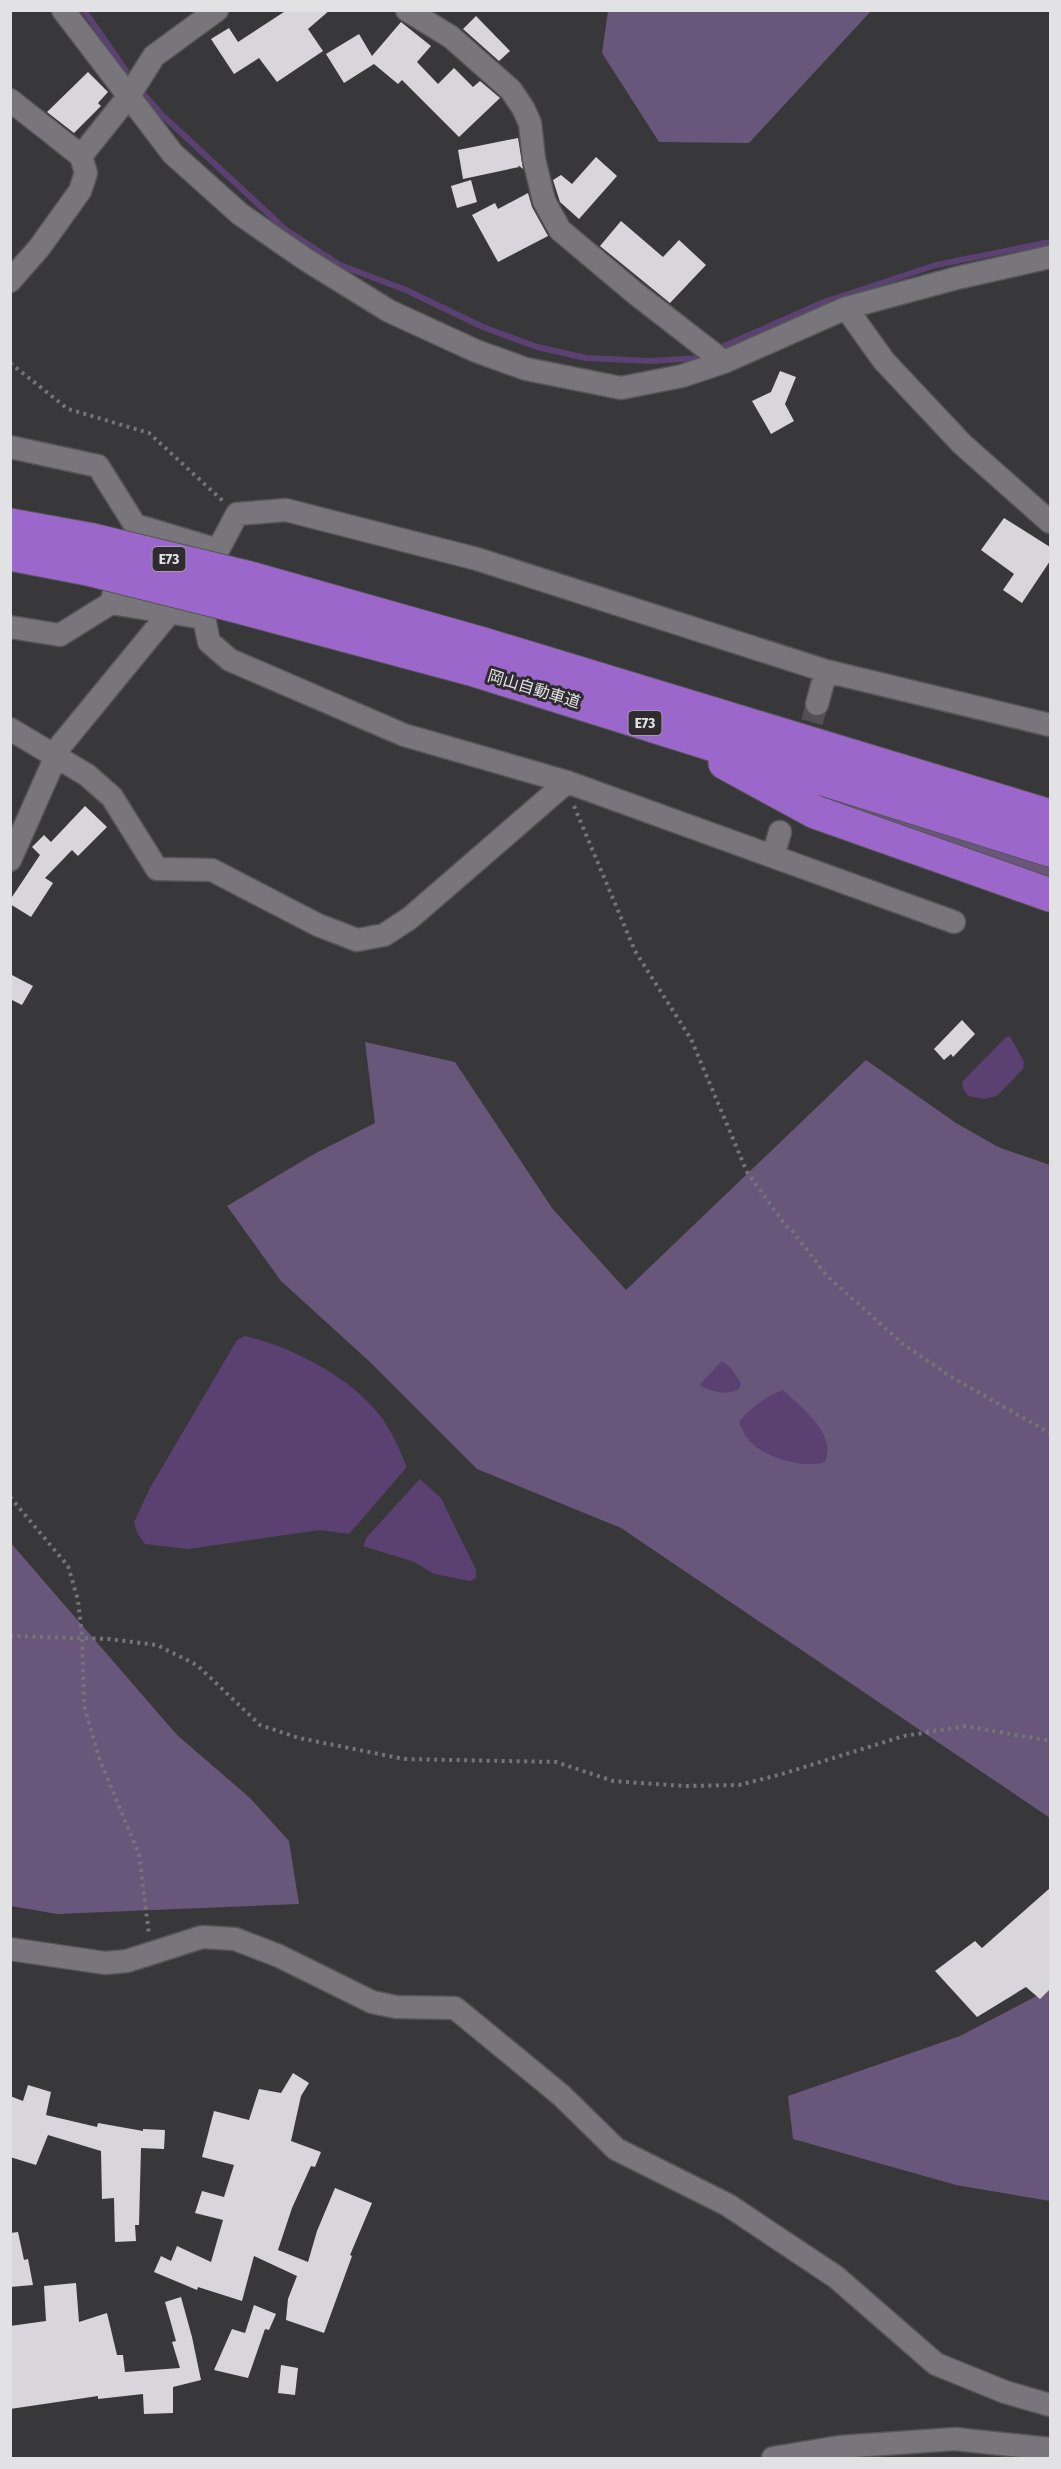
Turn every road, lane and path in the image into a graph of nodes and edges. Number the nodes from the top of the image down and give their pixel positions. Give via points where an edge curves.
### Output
1 (63, 10) edge
2 (217, 10) edge
3 (407, 10) edge
4 (134, 88) junction
5 (10, 100) edge
6 (81, 156) junction
7 (1050, 257) edge
8 (10, 281) edge
9 (846, 308) junction
10 (715, 355) junction
11 (10, 363) edge
12 (10, 447) edge
13 (237, 514) junction
14 (1050, 522) edge
15 (10, 525) edge
16 (135, 525) junction
17 (218, 550) junction
18 (10, 554) edge
19 (91, 555) junction
20 (241, 592) junction
21 (111, 603) junction
22 (170, 612) junction
23 (204, 618) junction
24 (10, 627) edge
25 (826, 671) junction
26 (817, 704) tunnel mouth
27 (1050, 725) edge
28 (658, 727) junction
29 (10, 729) edge
30 (56, 756) junction
31 (894, 769) junction
32 (567, 782) junction
33 (1050, 806) edge
34 (1050, 816) edge
35 (780, 832) dead end
36 (1050, 850) edge
37 (773, 856) junction
38 (10, 860) edge
39 (1050, 896) edge
40 (954, 922) dead end
41 (1050, 1433) edge
42 (10, 1497) edge
43 (10, 1636) edge
44 (82, 1639) junction
45 (1050, 1740) edge
46 (10, 1949) edge
47 (150, 1953) junction
48 (1050, 2405) edge
49 (1050, 2449) edge
50 (773, 2458) edge

1 - 4 street
2 - 4 street via 154,56
3 - 10 street via 451,37 511,90 530,123 544,201 560,230
4 - 6 street
4 - 10 street via 173,154 240,214 389,311 476,351 526,369 621,388 682,376
5 - 6 street
6 - 8 street via 86,173 80,191
7 - 9 street
9 - 10 street
9 - 14 street via 884,361 962,444
11 - 13 path via 68,409 149,433
12 - 16 street via 98,466
13 - 17 street
13 - 25 street via 286,510 477,559
15 - 19 highway, 岡山自動車道 / E73
16 - 17 street
16 - 21 street
17 - 23 street
18 - 19 highway, 岡山自動車道 / E73
19 - 20 highway, 岡山自動車道 / E73, bridge
20 - 28 highway, 岡山自動車道 / E73
20 - 31 highway, 岡山自動車道 / E73 via 483,644
21 - 22 street
21 - 24 street via 60,635
22 - 23 street
22 - 30 street
23 - 32 street via 209,642 231,660 404,735
25 - 26 street
25 - 27 street
28 - 36 highway, 岡山自動車道 / E73
28 - 39 highway via 815,812
29 - 30 street
30 - 32 street via 112,797 157,869 212,870 318,925 357,940 384,935 410,918
30 - 38 street
31 - 33 highway
31 - 34 highway, 岡山自動車道 / E73
32 - 37 street
32 - 41 path via 635,951 691,1040 747,1172 786,1226 827,1276 903,1344 953,1378
35 - 37 street
37 - 40 street
42 - 44 path via 68,1566 78,1600
43 - 44 path
44 - 45 path via 157,1645 197,1665 260,1725 299,1738 404,1759 556,1762 613,1781 739,1785 904,1736 966,1726
44 - 47 path via 84,1705 99,1758 140,1854
46 - 47 street via 105,1963 128,1961
47 - 48 street via 202,1937 235,1939 372,2002 396,2007 455,2008 561,2095 616,2149 728,2205 836,2277 936,2364
49 - 50 street via 956,2439 839,2447

